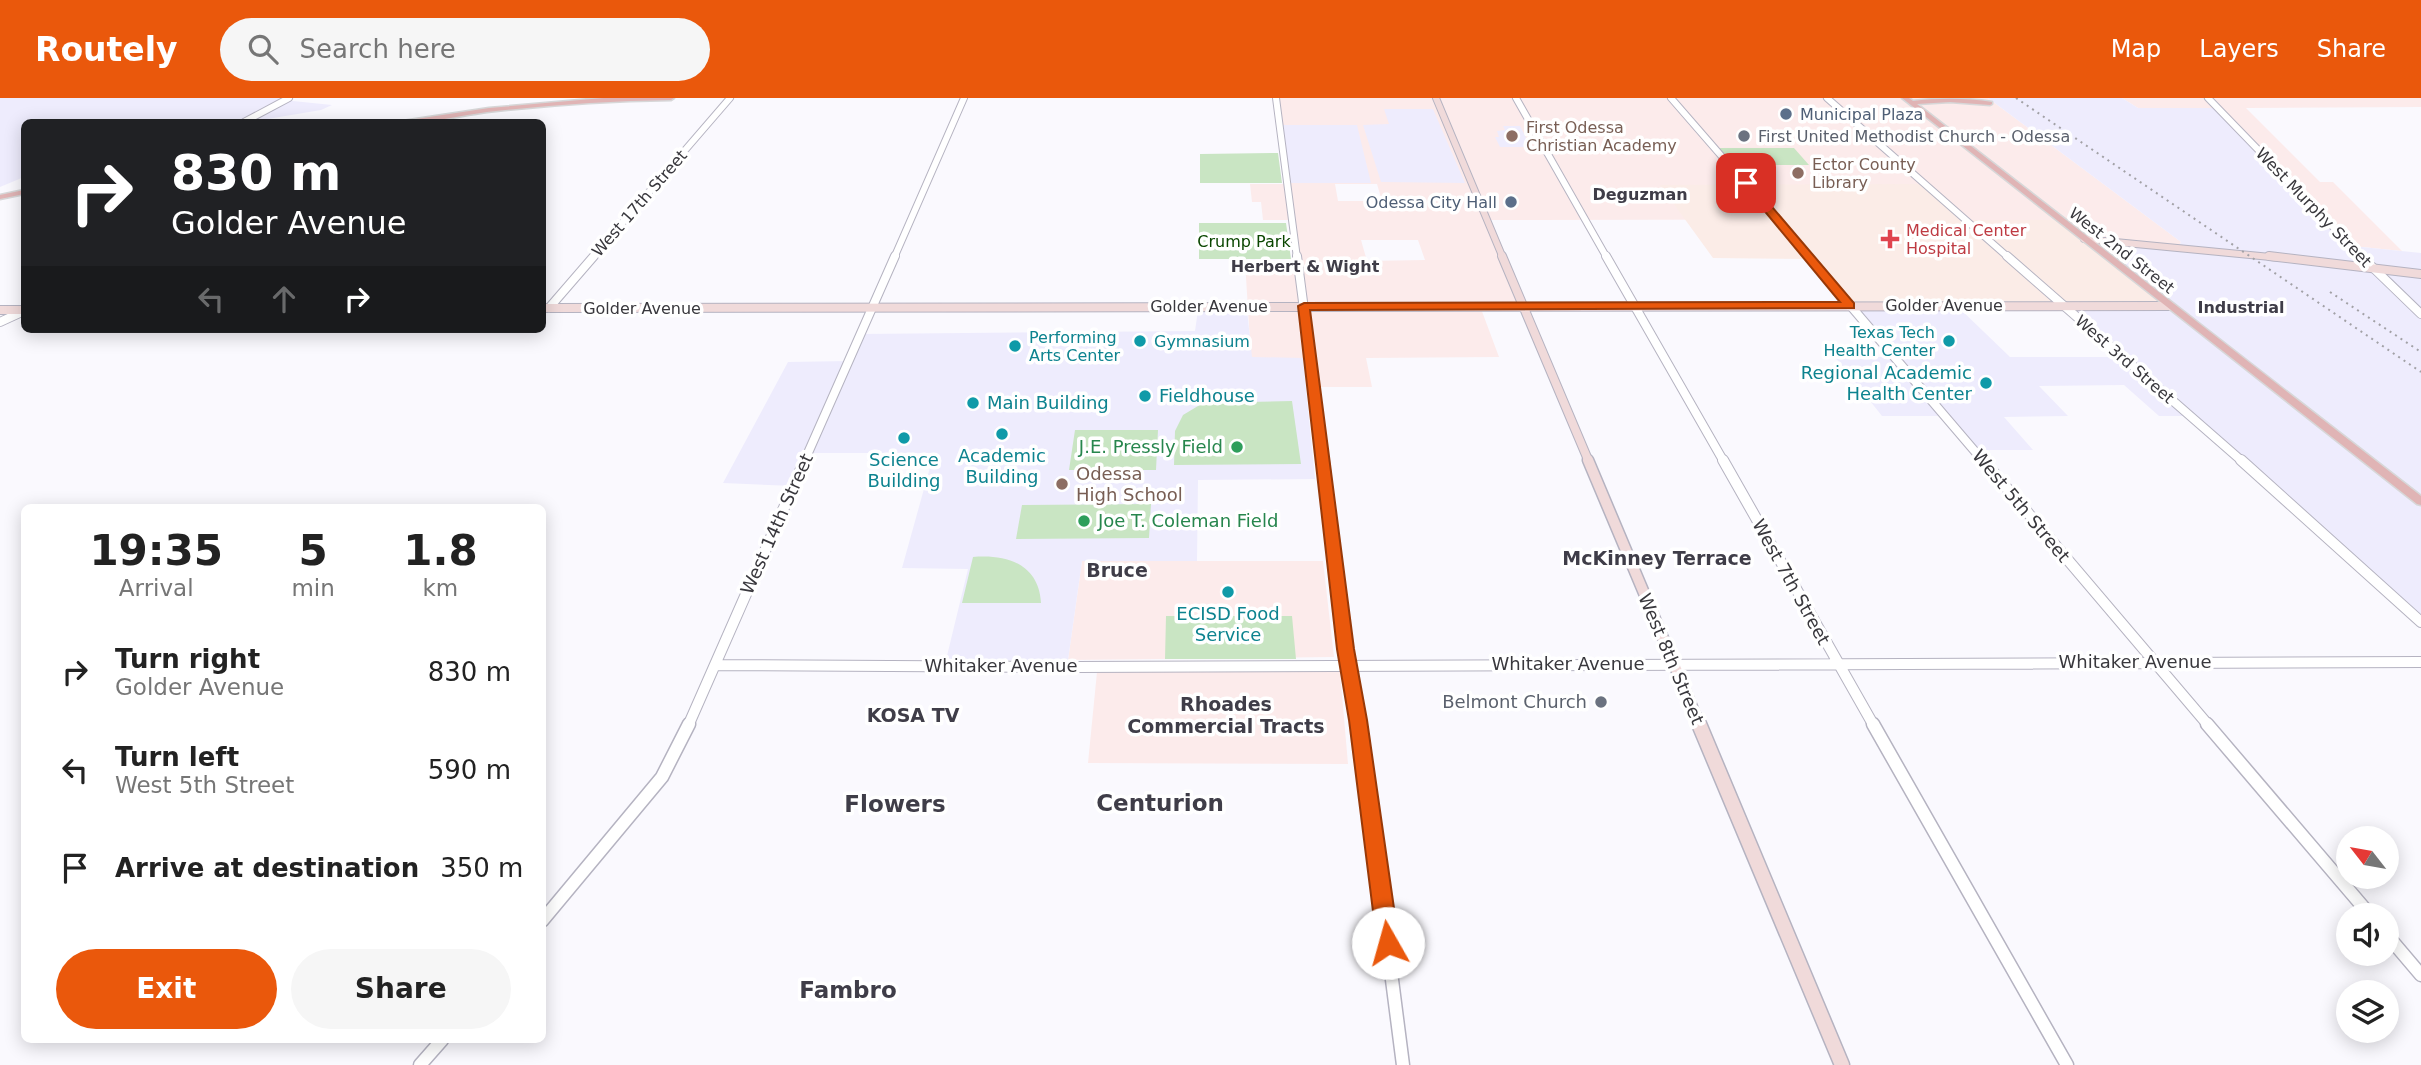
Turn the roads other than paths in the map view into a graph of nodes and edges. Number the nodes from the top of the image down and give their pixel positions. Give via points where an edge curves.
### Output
1 (289, 98) edge
2 (625, 98) edge
3 (671, 98) edge
4 (730, 98) edge
5 (964, 98) edge
6 (1276, 98) edge
7 (1436, 98) edge
8 (1516, 98) edge
9 (1671, 98) edge
10 (1827, 98) edge
11 (2208, 98) edge
12 (615, 99) edge
13 (1909, 100) edge
14 (1990, 103) dead end
15 (250, 119) edge
16 (422, 119) edge
17 (21, 193) edge
18 (0, 197) edge
19 (2084, 239) junction
20 (2375, 269) junction
21 (2421, 274) edge
22 (1634, 305) junction
23 (2064, 305) junction
24 (1304, 306) junction
25 (1522, 306) junction
26 (1850, 306) junction
27 (2170, 306) junction
28 (873, 307) junction
29 (546, 308) edge
30 (0, 310) edge
31 (21, 310) edge
32 (21, 312) edge
33 (2421, 314) edge
34 (0, 322) edge
35 (2421, 502) edge
36 (2421, 622) edge
37 (2152, 662) junction
38 (2421, 662) edge
39 (1837, 663) junction
40 (1672, 664) junction
41 (715, 665) junction
42 (1348, 665) junction
43 (2360, 903) edge
44 (546, 916) edge
45 (2399, 949) edge
46 (2421, 975) edge
47 (439, 1043) edge
48 (420, 1065) edge
49 (1403, 1065) edge
50 (1842, 1065) edge
51 (2067, 1065) edge

1 - 15 street
2 - 12 main road
3 - 12 main road
4 - 29 street, West 17th Street
5 - 28 street, West 14th Street
6 - 24 street
7 - 25 main road, West 8th Street
8 - 22 street, West 7th Street
9 - 26 street, West 5th Street
10 - 23 street, West 3rd Street
11 - 20 street, West Murphy Street
12 - 16 main road
13 - 14 main road via 1966,98
13 - 19 main road, West 2nd Street
17 - 18 main road
19 - 20 main road
19 - 27 main road, West 2nd Street
20 - 21 main road
20 - 33 street, West Murphy Street
22 - 25 main road, Golder Avenue
22 - 26 main road, Golder Avenue
22 - 39 street, West 7th Street
23 - 26 main road, Golder Avenue
23 - 27 main road, Golder Avenue
23 - 36 street, West 3rd Street
24 - 25 main road, Golder Avenue
24 - 28 main road, Golder Avenue
24 - 42 street
25 - 40 main road, West 8th Street
26 - 37 street, West 5th Street
27 - 35 main road, West 2nd Street
28 - 29 main road, Golder Avenue
28 - 41 street, West 14th Street
30 - 31 main road
32 - 34 street
37 - 38 street, Whitaker Avenue
37 - 39 street, Whitaker Avenue
37 - 43 street, West 5th Street
39 - 40 street, Whitaker Avenue
39 - 51 street, West 7th Street
40 - 42 street, Whitaker Avenue
40 - 50 main road, West 8th Street
41 - 42 street, Whitaker Avenue
41 - 44 street, West 14th Street via 662,777
42 - 49 street
45 - 46 street
47 - 48 street

